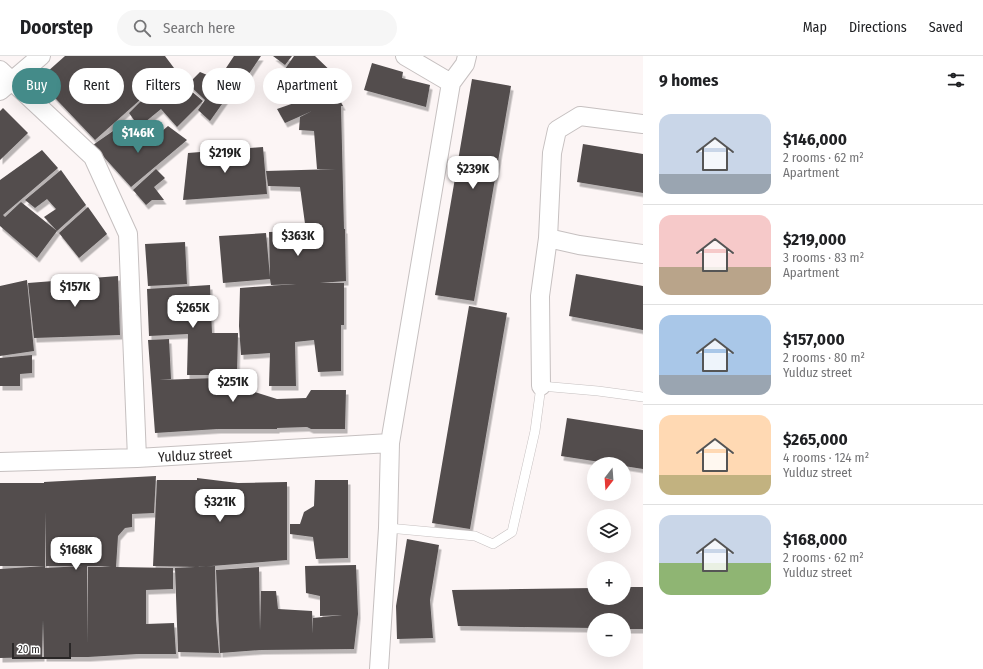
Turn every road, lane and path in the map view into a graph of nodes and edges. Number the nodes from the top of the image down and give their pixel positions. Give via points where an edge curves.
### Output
1 (41, 56) edge
2 (406, 56) edge
3 (466, 56) edge
4 (4, 81) edge
5 (451, 83) junction
6 (643, 124) edge
7 (548, 238) junction
8 (643, 254) edge
9 (541, 386) junction
10 (643, 397) edge
11 (390, 443) junction
12 (137, 458) junction
13 (0, 462) edge
14 (388, 528) junction
15 (379, 669) edge

1 - 4 street
2 - 5 street
3 - 5 street via 465,64
4 - 12 street via 93,158 128,234
5 - 11 street
6 - 7 street via 580,116 557,130 552,153
7 - 8 street via 579,246
7 - 9 street via 540,296
9 - 10 lane
9 - 14 lane via 535,431 512,532 493,544 475,536
11 - 12 street, Yulduz street
11 - 14 street
12 - 13 street, Yulduz street
14 - 15 street

